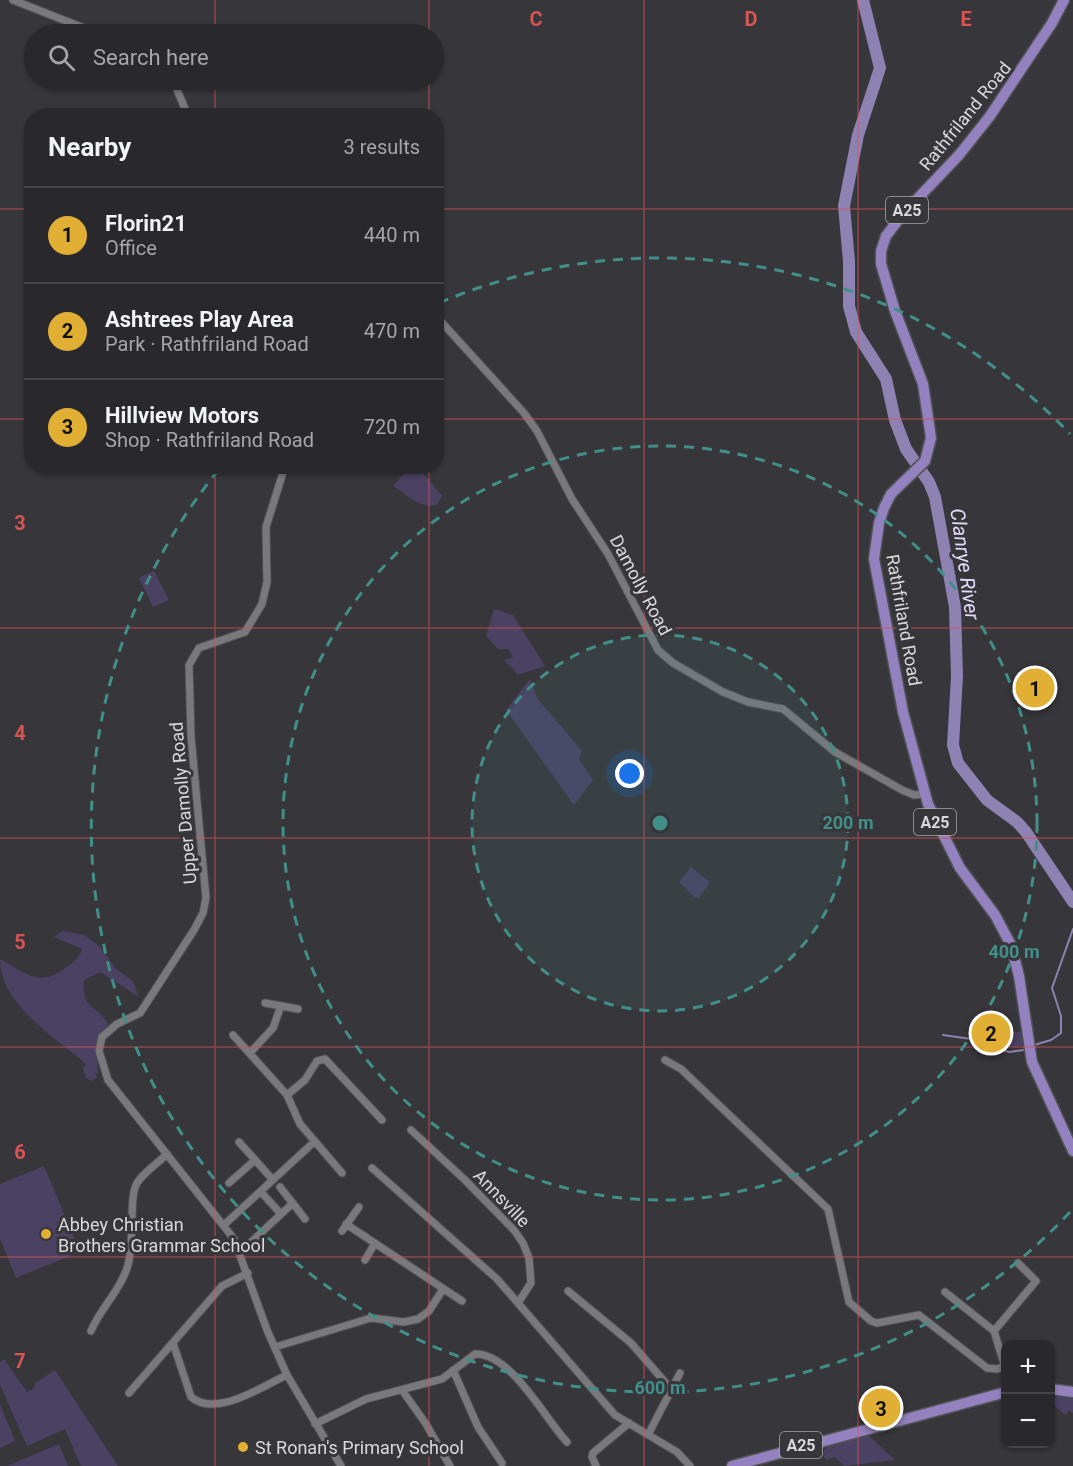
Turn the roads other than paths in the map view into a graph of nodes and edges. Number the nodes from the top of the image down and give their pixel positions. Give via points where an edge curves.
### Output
1 (13, 0) edge
2 (1064, 0) edge
3 (74, 24) edge
4 (177, 90) edge
5 (185, 108) edge
6 (444, 325) edge
7 (283, 474) edge
8 (925, 794) junction
9 (265, 1003) dead end
10 (281, 1006) junction
11 (298, 1009) dead end
12 (233, 1035) dead end
13 (250, 1053) junction
14 (665, 1060) dead end
15 (286, 1095) junction
16 (382, 1120) dead end
17 (238, 1142) dead end
18 (314, 1142) junction
19 (408, 1142) dead end
20 (1073, 1151) edge
21 (168, 1154) junction
22 (255, 1160) junction
23 (372, 1168) dead end
24 (342, 1173) dead end
25 (273, 1180) junction
26 (229, 1183) dead end
27 (280, 1187) dead end
28 (261, 1192) junction
29 (293, 1203) junction
30 (359, 1207) dead end
31 (281, 1215) junction
32 (305, 1219) dead end
33 (225, 1224) junction
34 (375, 1243) junction
35 (249, 1244) dead end
36 (365, 1260) dead end
37 (1018, 1263) dead end
38 (248, 1273) junction
39 (443, 1289) junction
40 (568, 1291) dead end
41 (945, 1292) dead end
42 (462, 1301) dead end
43 (518, 1303) junction
44 (91, 1331) dead end
45 (994, 1331) junction
46 (173, 1343) junction
47 (274, 1347) junction
48 (1001, 1355) edge
49 (1001, 1368) edge
50 (453, 1370) junction
51 (680, 1373) dead end
52 (287, 1375) junction
53 (671, 1389) junction
54 (402, 1390) junction
55 (1055, 1390) edge
56 (1073, 1392) edge
57 (129, 1393) dead end
58 (1001, 1393) edge
59 (315, 1424) junction
60 (629, 1424) junction
61 (648, 1435) junction
62 (567, 1442) dead end
63 (502, 1463) dead end
64 (341, 1466) edge
65 (450, 1466) edge
66 (596, 1466) edge
67 (690, 1466) edge
68 (732, 1466) edge

1 - 3 street
2 - 8 main road, Rathfriland Road / A25 via 993,113 902,215 886,236 881,251 895,311 924,384 930,426 927,457 891,494 884,508 874,559 903,712
4 - 5 street
6 - 8 street, Damolly Road via 537,431 658,650 723,692 783,709 836,752 902,790
7 - 21 street, Upper Damolly Road via 266,527 267,582 262,604 245,632 199,648 189,665 195,789 207,884 203,913 140,1012 102,1037 99,1051 108,1080
8 - 20 main road, Rathfriland Road / A25 via 947,846 1008,938 1016,959 1032,1062
9 - 10 street
10 - 11 street
10 - 13 street via 273,1028
12 - 13 street
13 - 15 street
14 - 49 street via 681,1069 828,1209 849,1302 877,1323 919,1315 987,1368
15 - 16 street via 305,1080 317,1061 325,1059
15 - 18 street
17 - 22 street
18 - 24 street
18 - 25 street
19 - 43 street, Annsville via 413,1133 465,1180 523,1243 529,1258 531,1284
21 - 33 street, Upper Damolly Road
21 - 44 street via 138,1182 133,1194 133,1239 126,1272
22 - 25 street
22 - 26 street
23 - 43 street via 479,1261
25 - 28 street
27 - 29 street
28 - 31 street
28 - 33 street
29 - 31 street
29 - 32 street
30 - 34 street via 344,1228
31 - 35 street
33 - 38 street, Upper Damolly Road
34 - 36 street
34 - 39 street
37 - 45 street via 1036,1281
38 - 46 street via 226,1282
38 - 47 street, Upper Damolly Road
39 - 42 street
39 - 47 street via 433,1306 418,1319 404,1322 370,1318
40 - 53 street via 631,1343
41 - 45 street
43 - 60 street via 611,1410
45 - 48 street
46 - 52 street via 191,1397 208,1406 221,1405
46 - 57 street
47 - 52 street, Upper Damolly Road
50 - 54 street via 432,1383
50 - 62 street via 475,1354 489,1356 532,1394
50 - 63 street via 478,1427
51 - 53 street
52 - 59 street, Upper Damolly Road
53 - 61 street
54 - 59 street via 366,1399
54 - 65 street
55 - 56 main road
58 - 68 main road, A25
59 - 64 street, Upper Damolly Road
60 - 61 street
60 - 66 street via 593,1453
61 - 67 street via 677,1452

